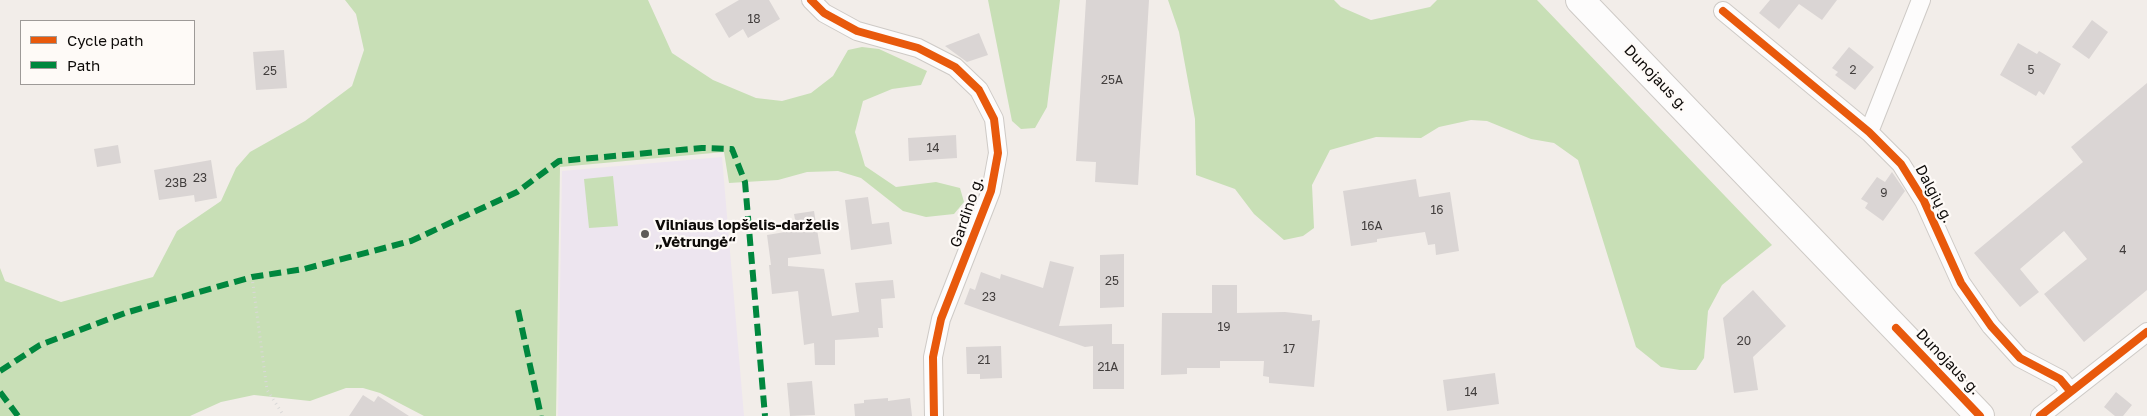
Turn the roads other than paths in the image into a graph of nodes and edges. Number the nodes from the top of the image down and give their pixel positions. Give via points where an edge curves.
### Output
1 (811, 0) edge
2 (1580, 0) edge
3 (1921, 0) edge
4 (1723, 11) dead end
5 (1868, 132) junction
6 (2147, 332) edge
7 (2070, 391) junction
8 (934, 416) edge
9 (1980, 416) edge
10 (2040, 416) edge

1 - 8 street, Gardino g. via 824,13 857,31 918,48 956,67 979,90 994,119 998,153 991,192 941,319 935,348
2 - 9 main road, Dunojaus g.
3 - 5 street
4 - 5 street, Dalgių g.
5 - 7 street, Dalgių g. via 1912,178 1961,283 1991,326 2020,358 2060,379
6 - 7 street
7 - 10 street

